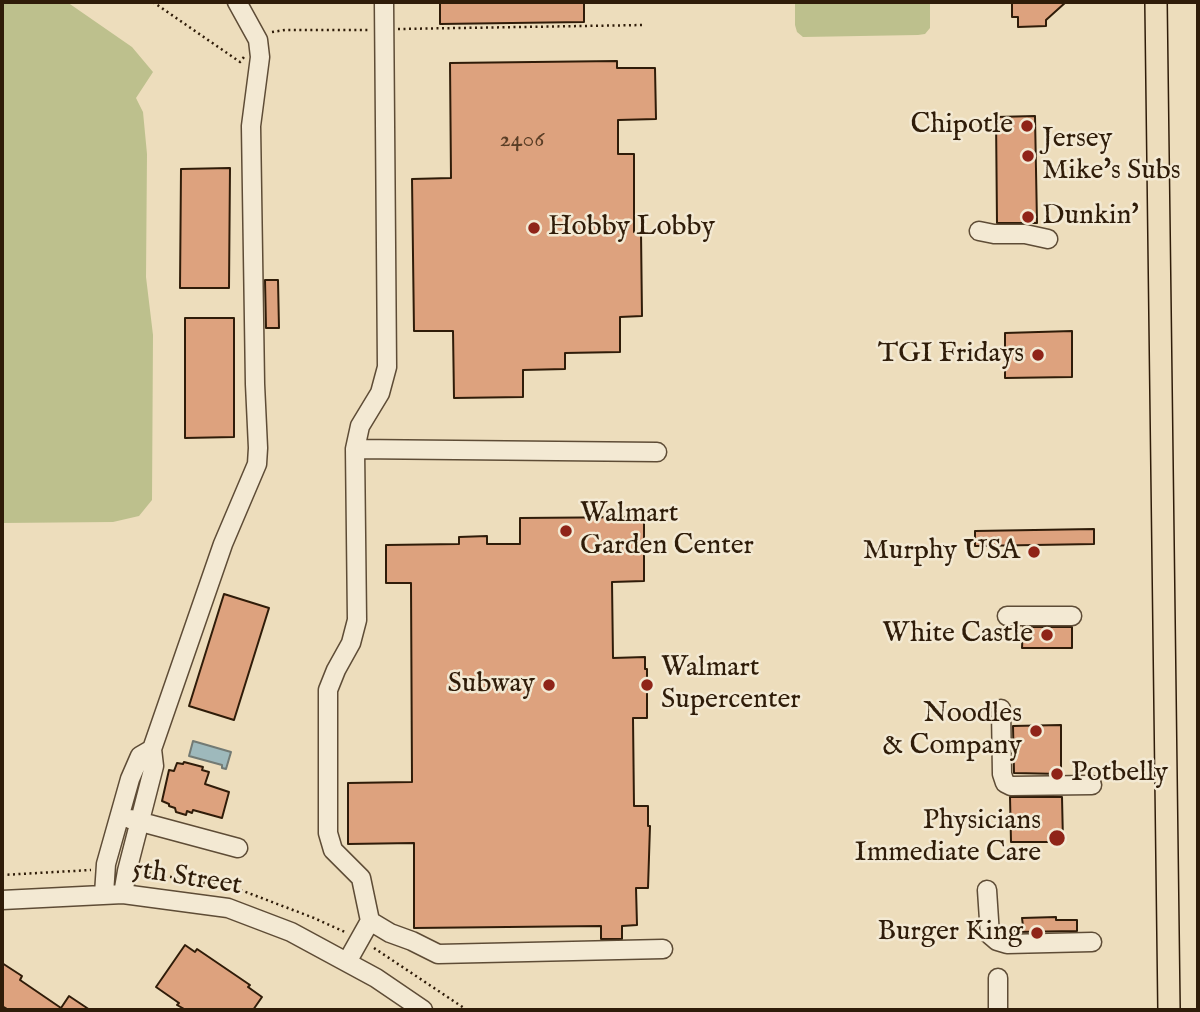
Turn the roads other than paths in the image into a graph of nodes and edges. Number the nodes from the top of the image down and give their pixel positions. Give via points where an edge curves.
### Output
1 (237, 2) edge
2 (384, 2) edge
3 (1156, 2) edge
4 (979, 231) dead end
5 (1048, 239) dead end
6 (355, 449) junction
7 (657, 452) dead end
8 (1007, 616) dead end
9 (1072, 616) dead end
10 (1001, 709) dead end
11 (152, 749) junction
12 (1092, 785) dead end
13 (127, 786) junction
14 (148, 792) junction
15 (119, 816) junction
16 (139, 821) junction
17 (238, 848) dead end
18 (988, 890) dead end
19 (104, 894) junction
20 (122, 894) junction
21 (2, 900) edge
22 (370, 921) junction
23 (1092, 942) dead end
24 (663, 949) dead end
25 (347, 962) junction
26 (998, 978) dead end
27 (423, 1010) edge
28 (998, 1010) edge
29 (1168, 1010) edge

1 - 11 street via 258,40 260,57 251,126 257,464 223,544
2 - 6 street via 387,367 380,393 360,426
3 - 29 main road
4 - 5 street
6 - 7 street
6 - 22 street via 356,620 351,643 328,690 328,834 333,850 360,878
8 - 9 street
10 - 12 street via 1005,783
11 - 13 street via 140,756
11 - 14 street via 154,766
13 - 14 street
13 - 15 street
14 - 16 street
15 - 16 street
15 - 19 street via 106,864
16 - 17 street
16 - 20 street
18 - 23 street via 990,935 996,941
19 - 20 street, 5th Street
19 - 21 street, 5th Street
20 - 25 street, 5th Street via 228,908 291,932
22 - 24 street via 438,954
22 - 25 street
25 - 27 street, 5th Street
26 - 28 street

